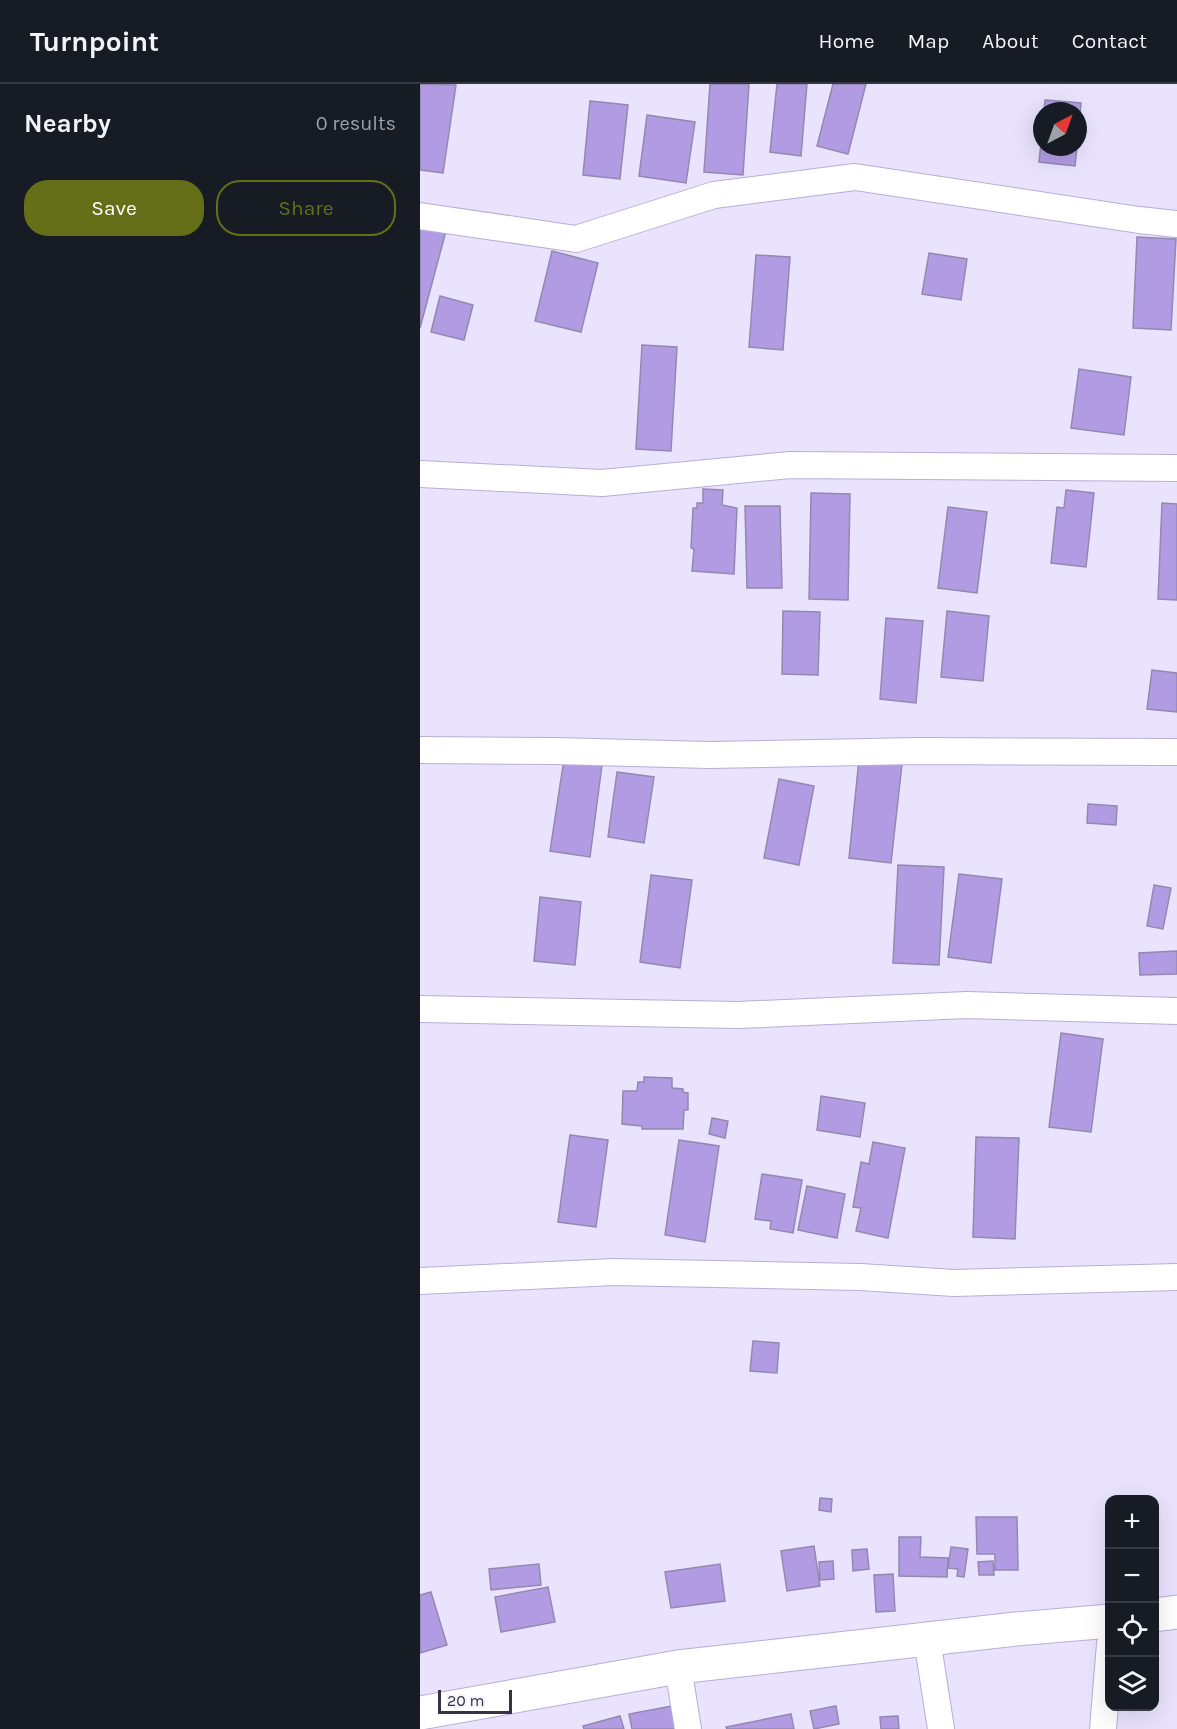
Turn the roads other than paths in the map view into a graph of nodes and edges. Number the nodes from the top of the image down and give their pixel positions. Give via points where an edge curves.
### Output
1 (420, 216) edge
2 (1177, 224) edge
3 (1177, 468) edge
4 (420, 474) edge
5 (420, 750) edge
6 (1177, 752) edge
7 (420, 1009) edge
8 (1177, 1011) edge
9 (1177, 1277) edge
10 (420, 1281) edge
11 (1177, 1612) edge
12 (1159, 1614) edge
13 (1105, 1621) edge
14 (927, 1639) junction
15 (1109, 1657) edge
16 (678, 1667) junction
17 (420, 1713) edge
18 (688, 1729) edge
19 (941, 1729) edge
20 (1103, 1729) edge

1 - 2 street via 576,239 714,195 855,177
3 - 4 street via 790,465 602,483
5 - 6 street via 709,755
7 - 8 street via 738,1015 967,1005
9 - 10 street via 954,1283 614,1272
11 - 12 street
13 - 14 street
14 - 16 street
14 - 19 street
15 - 20 street
16 - 17 street
16 - 18 street

